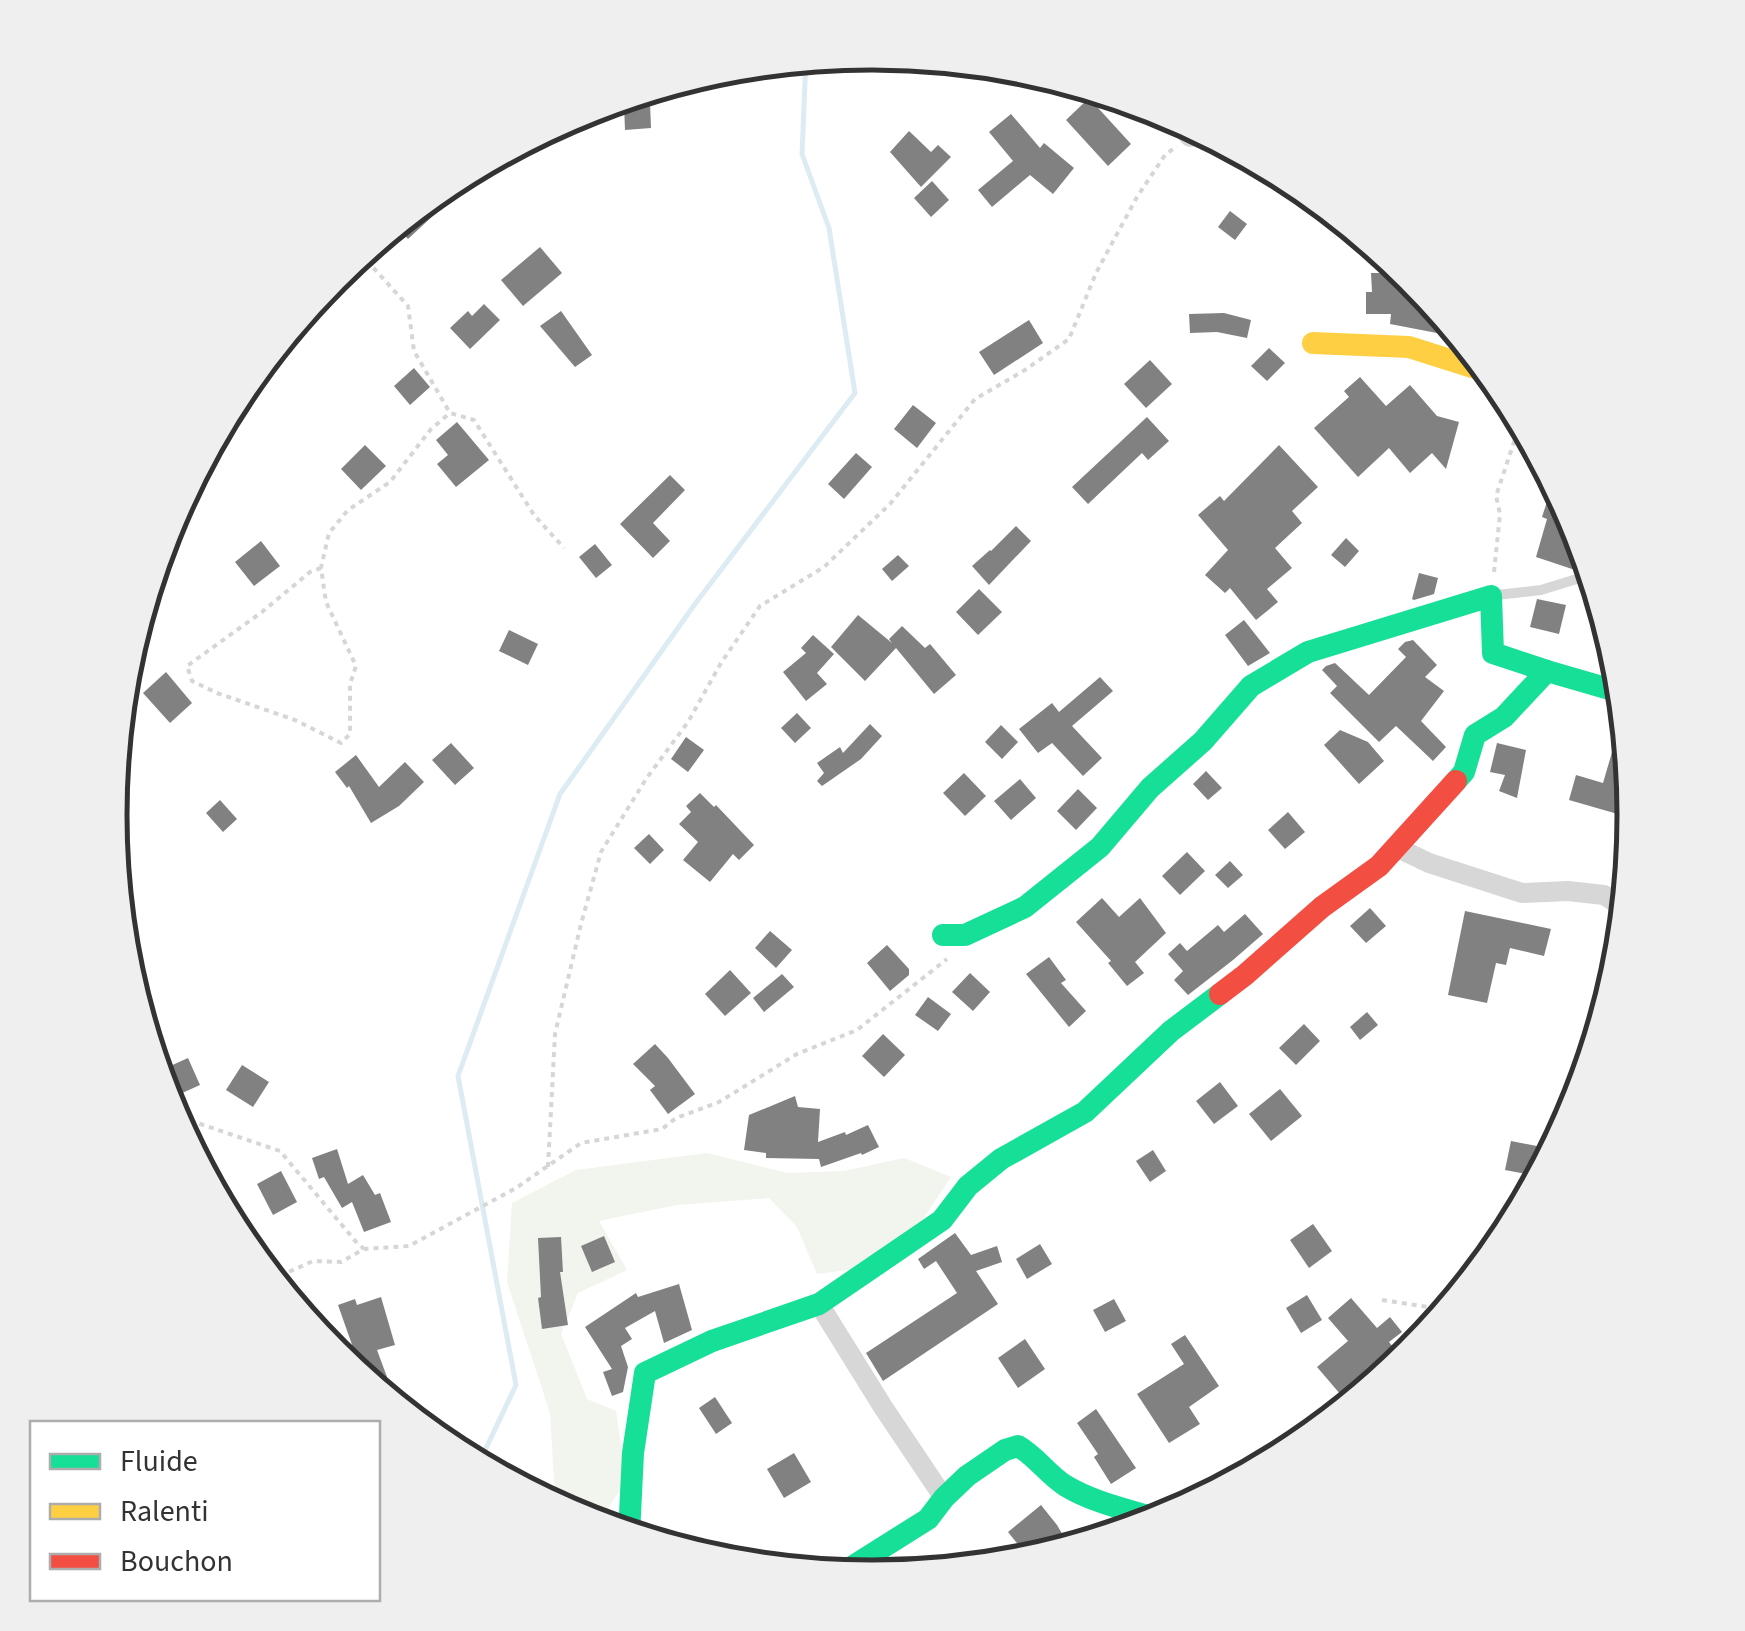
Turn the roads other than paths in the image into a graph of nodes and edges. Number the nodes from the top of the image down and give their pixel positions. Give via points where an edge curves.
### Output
1 (1313, 343) dead end
2 (1466, 365) edge
3 (1579, 578) edge
4 (1491, 596) junction
5 (1547, 671) junction
6 (1607, 688) edge
7 (1398, 848) junction
8 (1613, 901) edge
9 (954, 935) road end
10 (819, 1304) junction
11 (944, 1498) junction
12 (1136, 1512) edge
13 (630, 1520) edge
14 (862, 1561) edge

1 - 2 street via 1409,347
3 - 4 lane
4 - 5 street via 1492,653
4 - 9 street via 1308,652 1252,686 1100,847 1025,906
5 - 6 street
5 - 7 street via 1504,717 1476,735 1464,772
7 - 8 street via 1522,893 1568,891
7 - 10 street via 1170,1031 1085,1112 1001,1158 942,1220
10 - 11 street
10 - 13 street via 646,1372
11 - 12 street via 1018,1446 1076,1492
11 - 14 street via 928,1519

